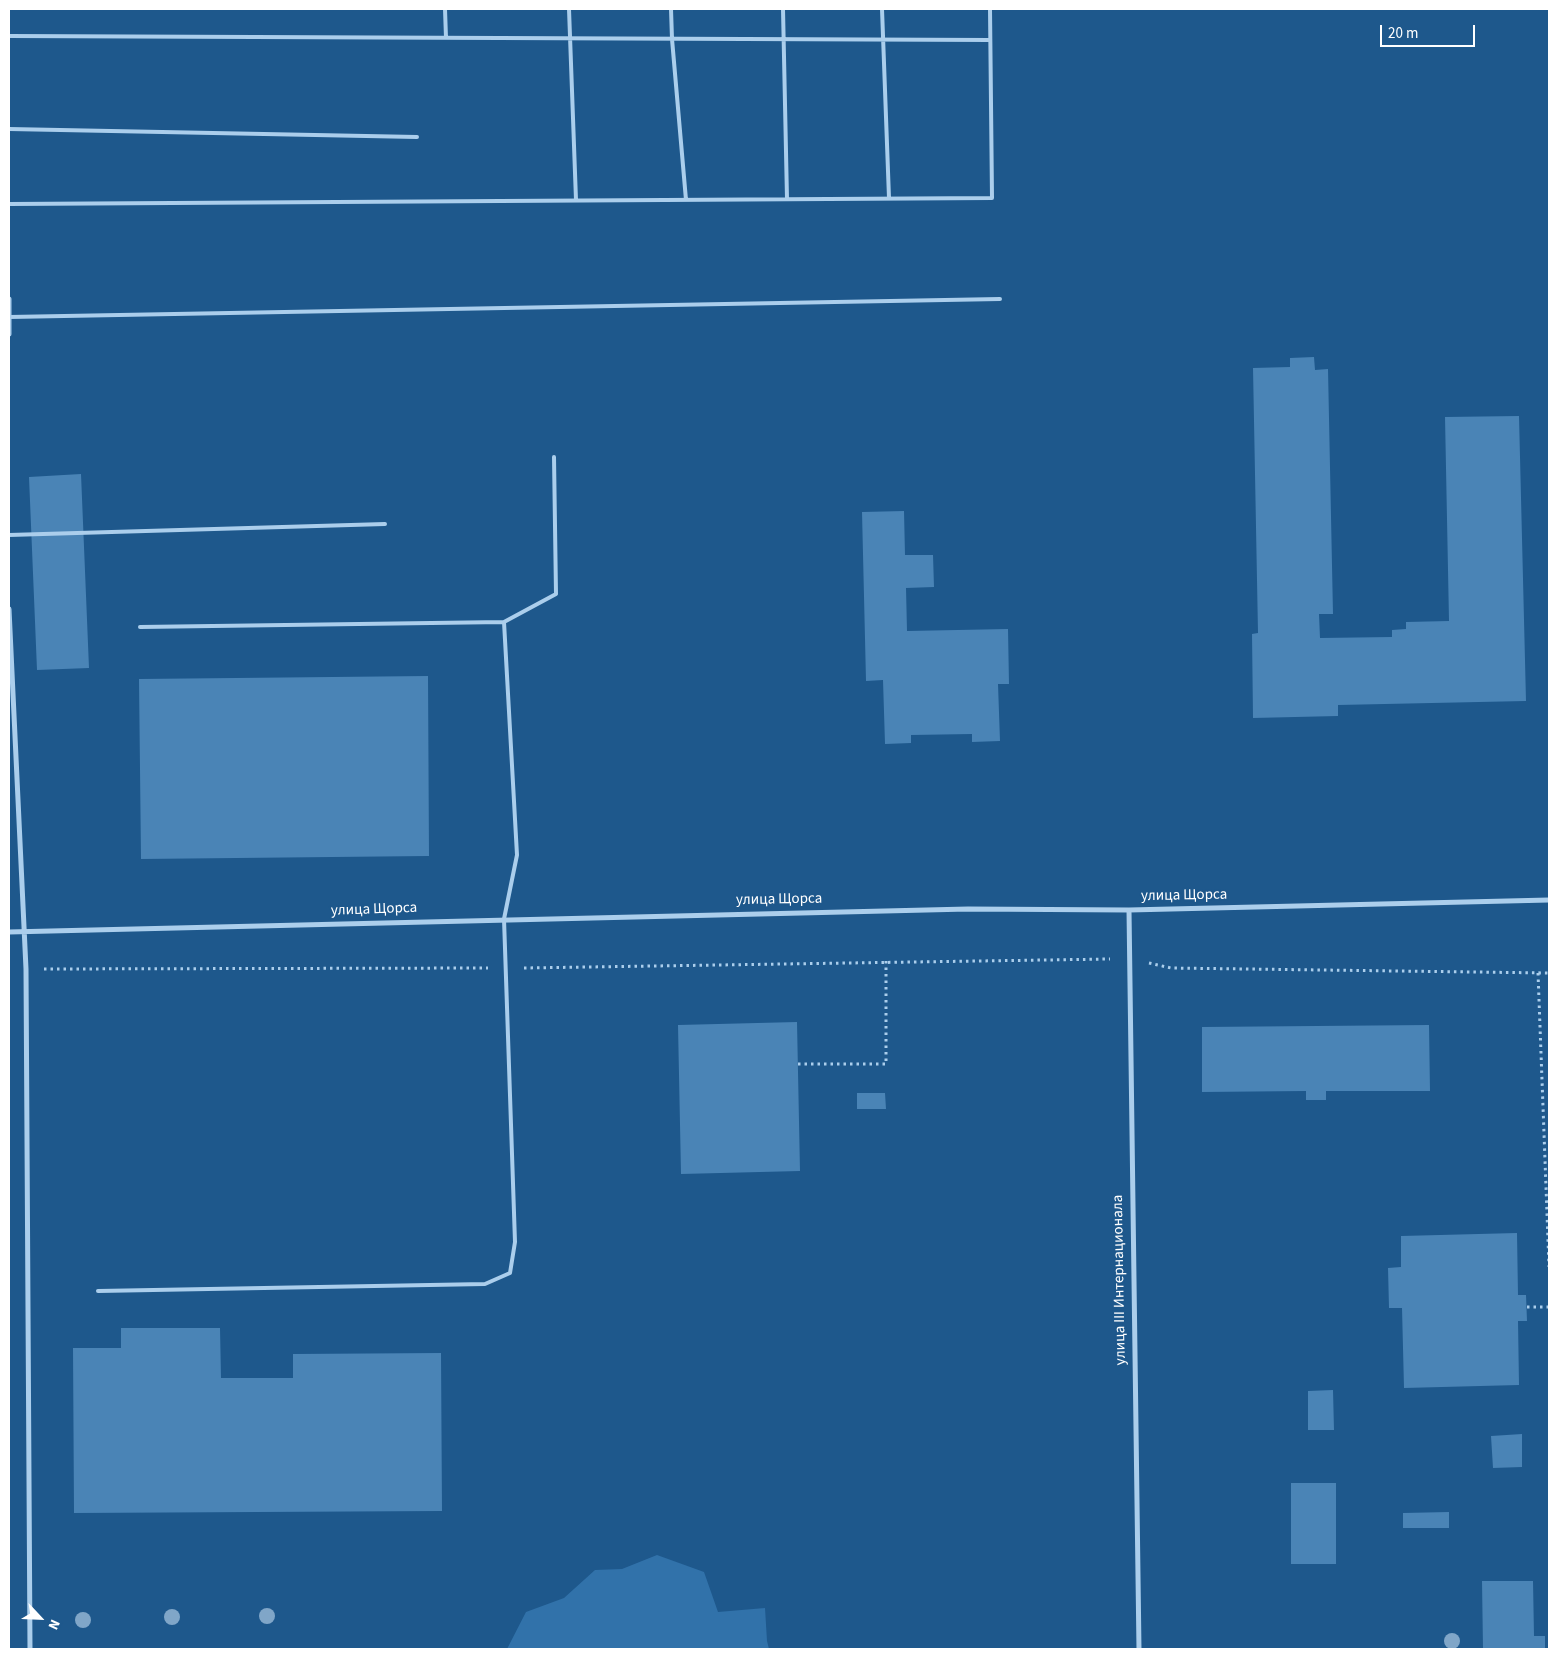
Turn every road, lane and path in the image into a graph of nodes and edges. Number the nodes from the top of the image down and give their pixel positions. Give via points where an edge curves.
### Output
1 (445, 9) edge
2 (569, 9) edge
3 (671, 9) edge
4 (783, 9) edge
5 (882, 9) edge
6 (990, 9) edge
7 (9, 36) edge
8 (446, 38) junction
9 (570, 39) junction
10 (672, 39) junction
11 (784, 40) junction
12 (883, 40) junction
13 (990, 40) junction
14 (9, 129) edge
15 (417, 137) dead end
16 (889, 198) junction
17 (787, 199) junction
18 (576, 200) junction
19 (686, 200) junction
20 (9, 204) edge
21 (9, 299) edge
22 (1000, 299) dead end
23 (9, 317) edge
24 (9, 334) edge
25 (554, 457) dead end
26 (385, 524) dead end
27 (9, 535) edge
28 (9, 609) edge
29 (504, 622) junction
30 (140, 627) dead end
31 (1549, 900) edge
32 (1128, 910) junction
33 (504, 919) junction
34 (9, 932) edge
35 (25, 932) junction
36 (1129, 958) junction
37 (886, 962) junction
38 (505, 968) junction
39 (26, 969) junction
40 (1538, 973) junction
41 (1549, 973) edge
42 (798, 1064) dead end
43 (1549, 1267) edge
44 (98, 1290) dead end
45 (1526, 1307) dead end
46 (1549, 1307) edge
47 (30, 1649) edge
48 (1139, 1649) edge

1 - 8 lane
2 - 9 lane
3 - 10 lane
4 - 11 lane
5 - 12 lane
6 - 13 lane
7 - 8 lane
8 - 9 lane
9 - 10 lane
9 - 18 lane
10 - 11 lane
10 - 19 lane
11 - 12 lane
11 - 17 lane
12 - 13 lane
12 - 16 lane
13 - 16 lane via 992,198
14 - 15 lane
16 - 17 lane
17 - 19 lane
18 - 19 lane
18 - 20 lane
21 - 23 street
22 - 23 lane
23 - 24 street
25 - 29 lane via 556,594
26 - 27 lane
28 - 35 street
29 - 30 lane
29 - 33 lane via 517,855
31 - 32 street, улица Щорса
32 - 33 street, улица Щорса via 968,909
32 - 36 street, улица III Интернационала
33 - 35 street, улица Щорса
33 - 38 lane
34 - 35 street, улица Щорса
35 - 39 street
36 - 37 path
36 - 40 path via 1171,968
36 - 48 street, улица III Интернационала
37 - 38 path
37 - 42 path via 886,1064
38 - 39 path
38 - 44 lane via 515,1242 510,1273 485,1284
39 - 47 street
40 - 41 path
40 - 43 path
45 - 46 path

